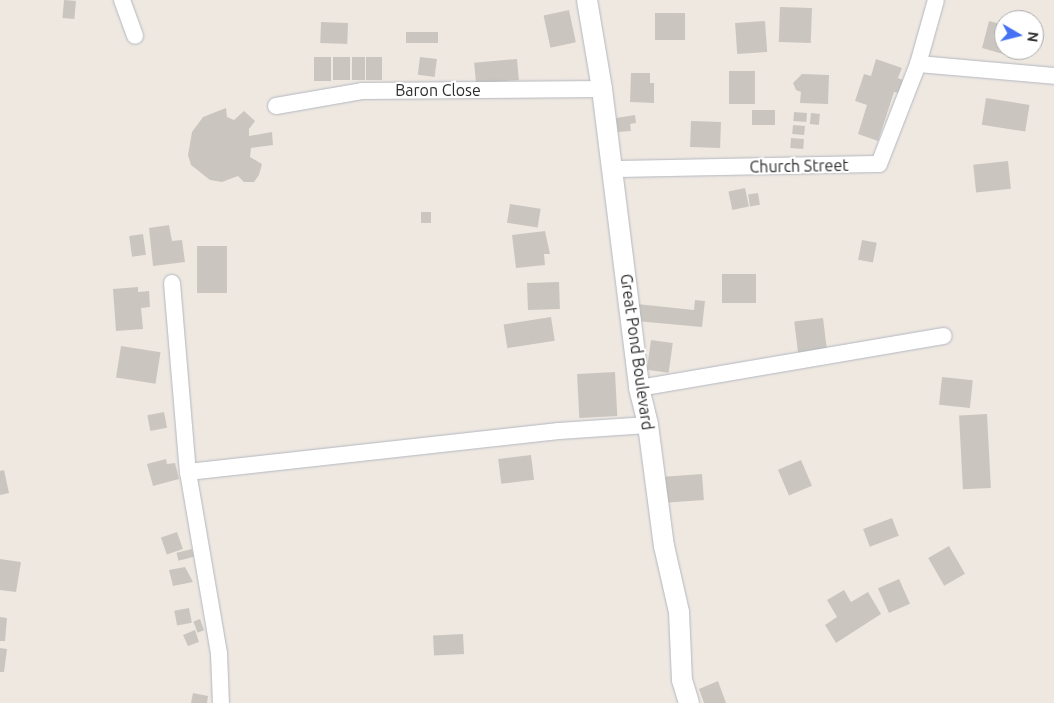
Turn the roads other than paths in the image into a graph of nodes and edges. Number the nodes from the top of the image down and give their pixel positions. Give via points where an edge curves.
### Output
1 (122, 0) edge
2 (587, 0) edge
3 (936, 0) edge
4 (135, 36) dead end
5 (918, 64) junction
6 (1054, 76) edge
7 (602, 89) junction
8 (276, 106) dead end
9 (612, 170) junction
10 (172, 283) dead end
11 (944, 336) dead end
12 (639, 388) junction
13 (648, 426) junction
14 (188, 472) junction
15 (221, 703) edge
16 (689, 703) edge

1 - 4 street
2 - 7 street, Great Pond Boulevard
3 - 5 street
5 - 6 street
5 - 9 street, Church Street via 878,164
7 - 8 street, Baron Close via 362,91
7 - 9 street, Great Pond Boulevard
9 - 12 street, Great Pond Boulevard
10 - 14 street
11 - 12 street
12 - 13 street, Great Pond Boulevard
13 - 14 street via 559,431
13 - 16 street, Great Pond Boulevard via 664,546 679,612 682,680
14 - 15 street via 219,654

